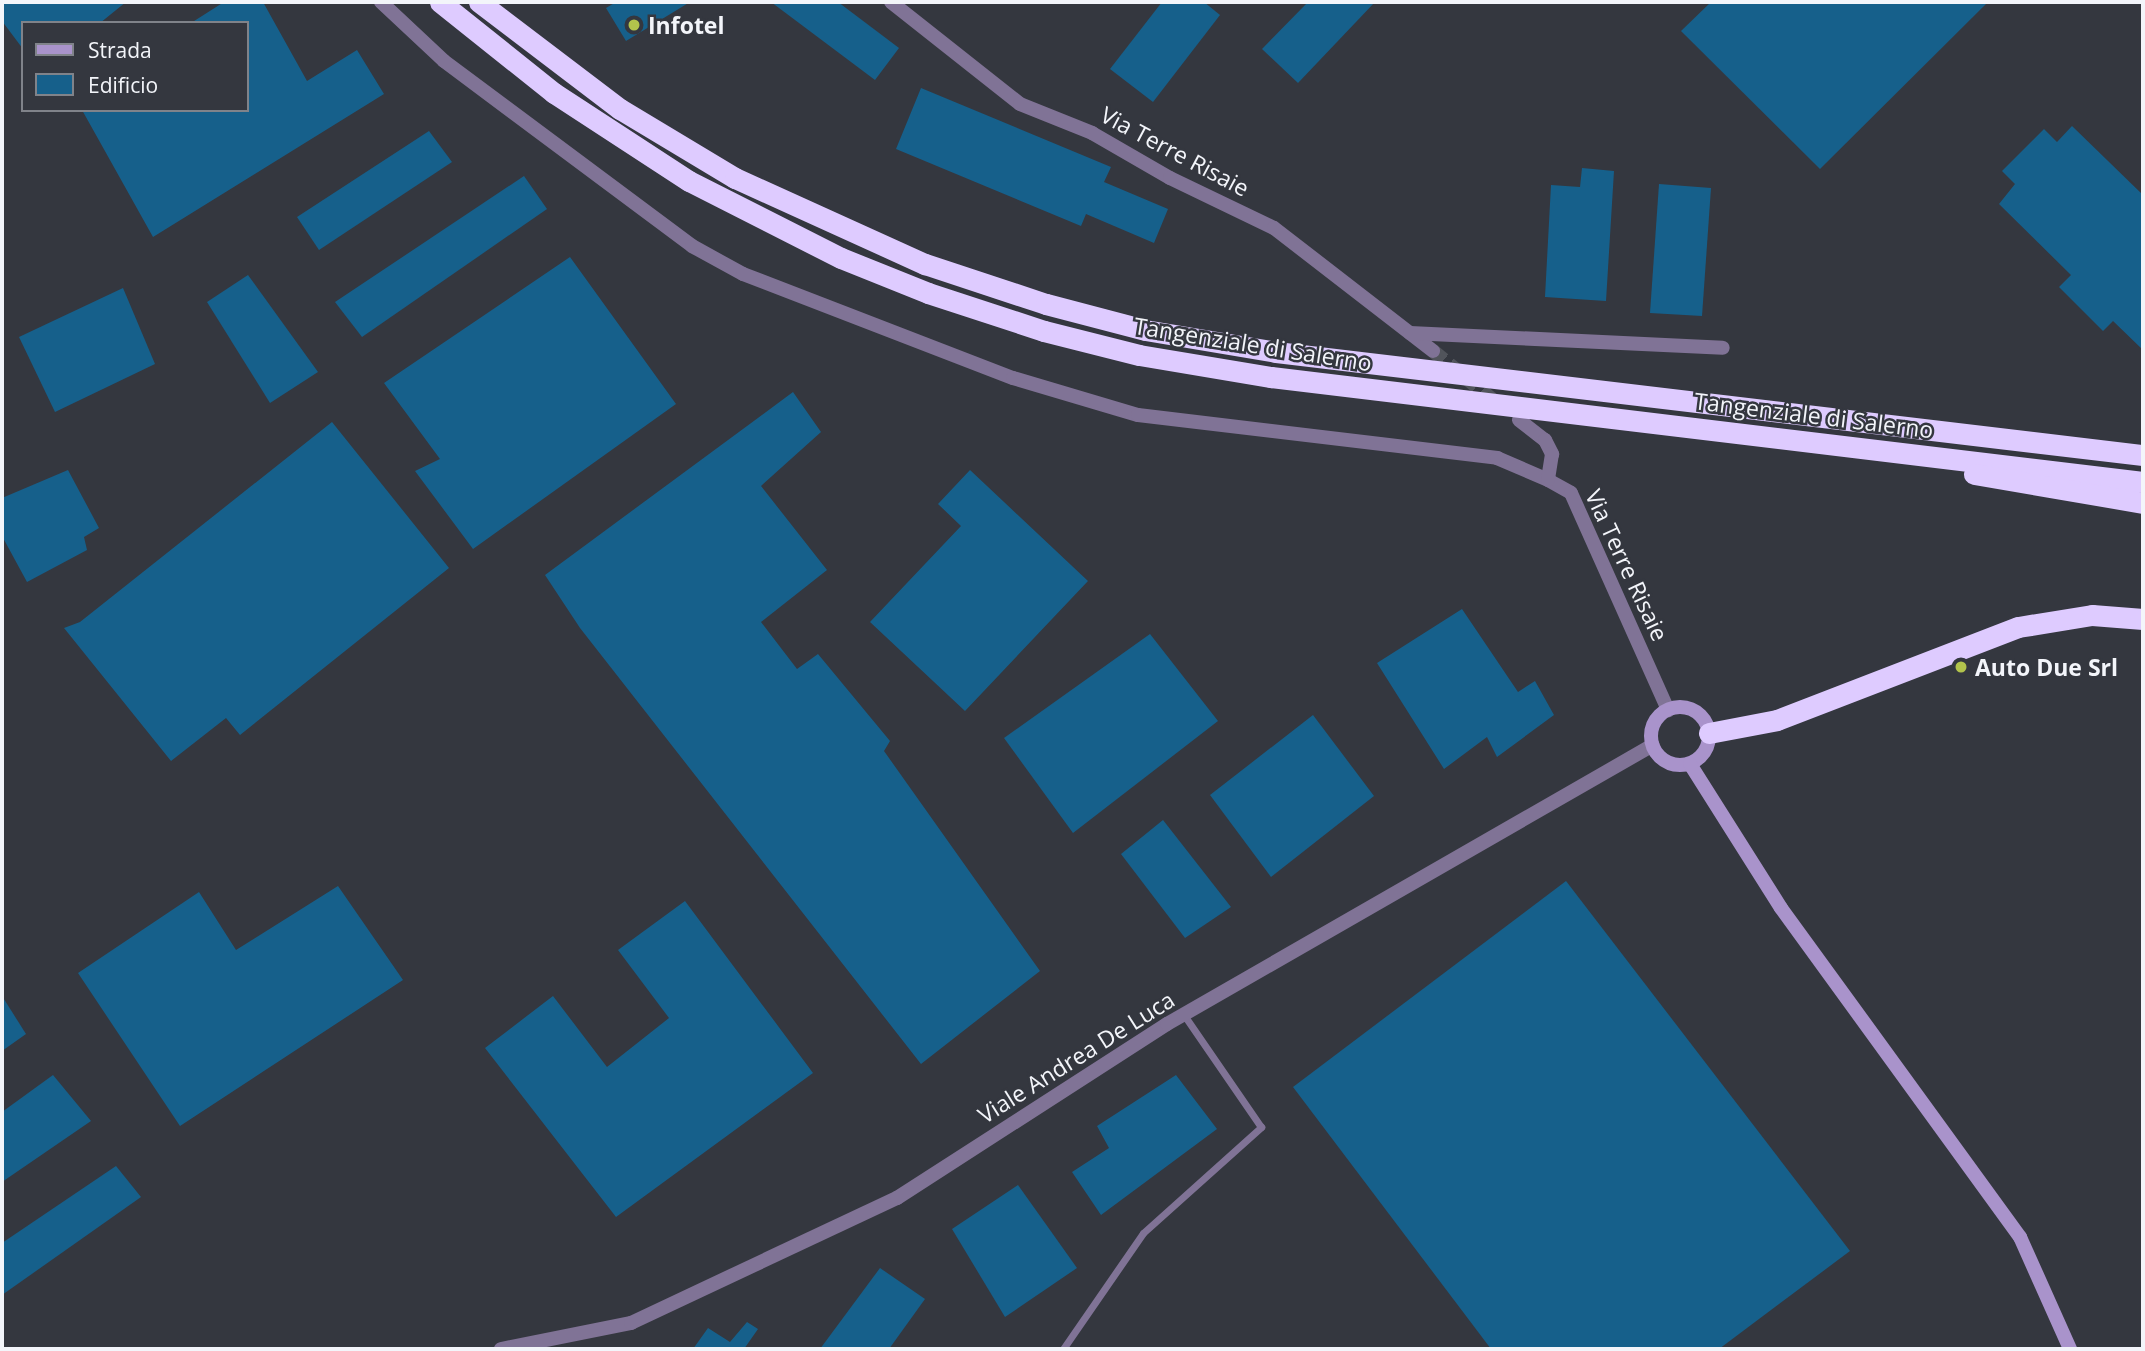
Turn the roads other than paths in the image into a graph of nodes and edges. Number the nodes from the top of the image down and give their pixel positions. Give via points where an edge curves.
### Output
1 (381, 2) edge
2 (440, 2) edge
3 (480, 2) edge
4 (891, 2) edge
5 (1410, 333) junction
6 (1723, 348) dead end
7 (1433, 351) tunnel mouth
8 (1518, 420) dead end
9 (2143, 455) edge
10 (1941, 457) junction
11 (1548, 480) junction
12 (2143, 482) edge
13 (2143, 503) edge
14 (2143, 619) edge
15 (1668, 710) junction
16 (1709, 733) junction
17 (1653, 746) junction
18 (1689, 764) junction
19 (1184, 1015) junction
20 (501, 1349) edge
21 (1063, 1349) edge
22 (2070, 1349) edge

1 - 11 street, Via Terre Risaie via 444,61 692,246 743,274 1013,377 1138,415 1497,458
2 - 10 highway, Tangenziale di Salerno via 554,93 689,181 841,258 1001,317 1208,368
3 - 9 highway, Tangenziale di Salerno via 620,109 735,178 925,264 1046,304 1146,330 1276,352
4 - 5 street, Via Terre Risaie via 1020,104 1093,133 1170,178 1273,228
5 - 6 street
5 - 7 street, Via Terre Risaie
8 - 11 street via 1549,447
10 - 12 highway, Tangenziale di Salerno
10 - 13 highway via 1970,474
11 - 15 street, Via Terre Risaie via 1571,493
14 - 16 highway via 2092,615 2018,627 1777,720
15 - 16 street via 1695,711
15 - 17 street via 1655,721
16 - 18 street via 1705,752
17 - 18 street via 1663,760
17 - 19 street, Viale Andrea De Luca
18 - 22 street via 1781,908 2020,1237
19 - 20 street, Viale Andrea De Luca via 897,1198 631,1323
19 - 21 lane via 1261,1127 1143,1233

